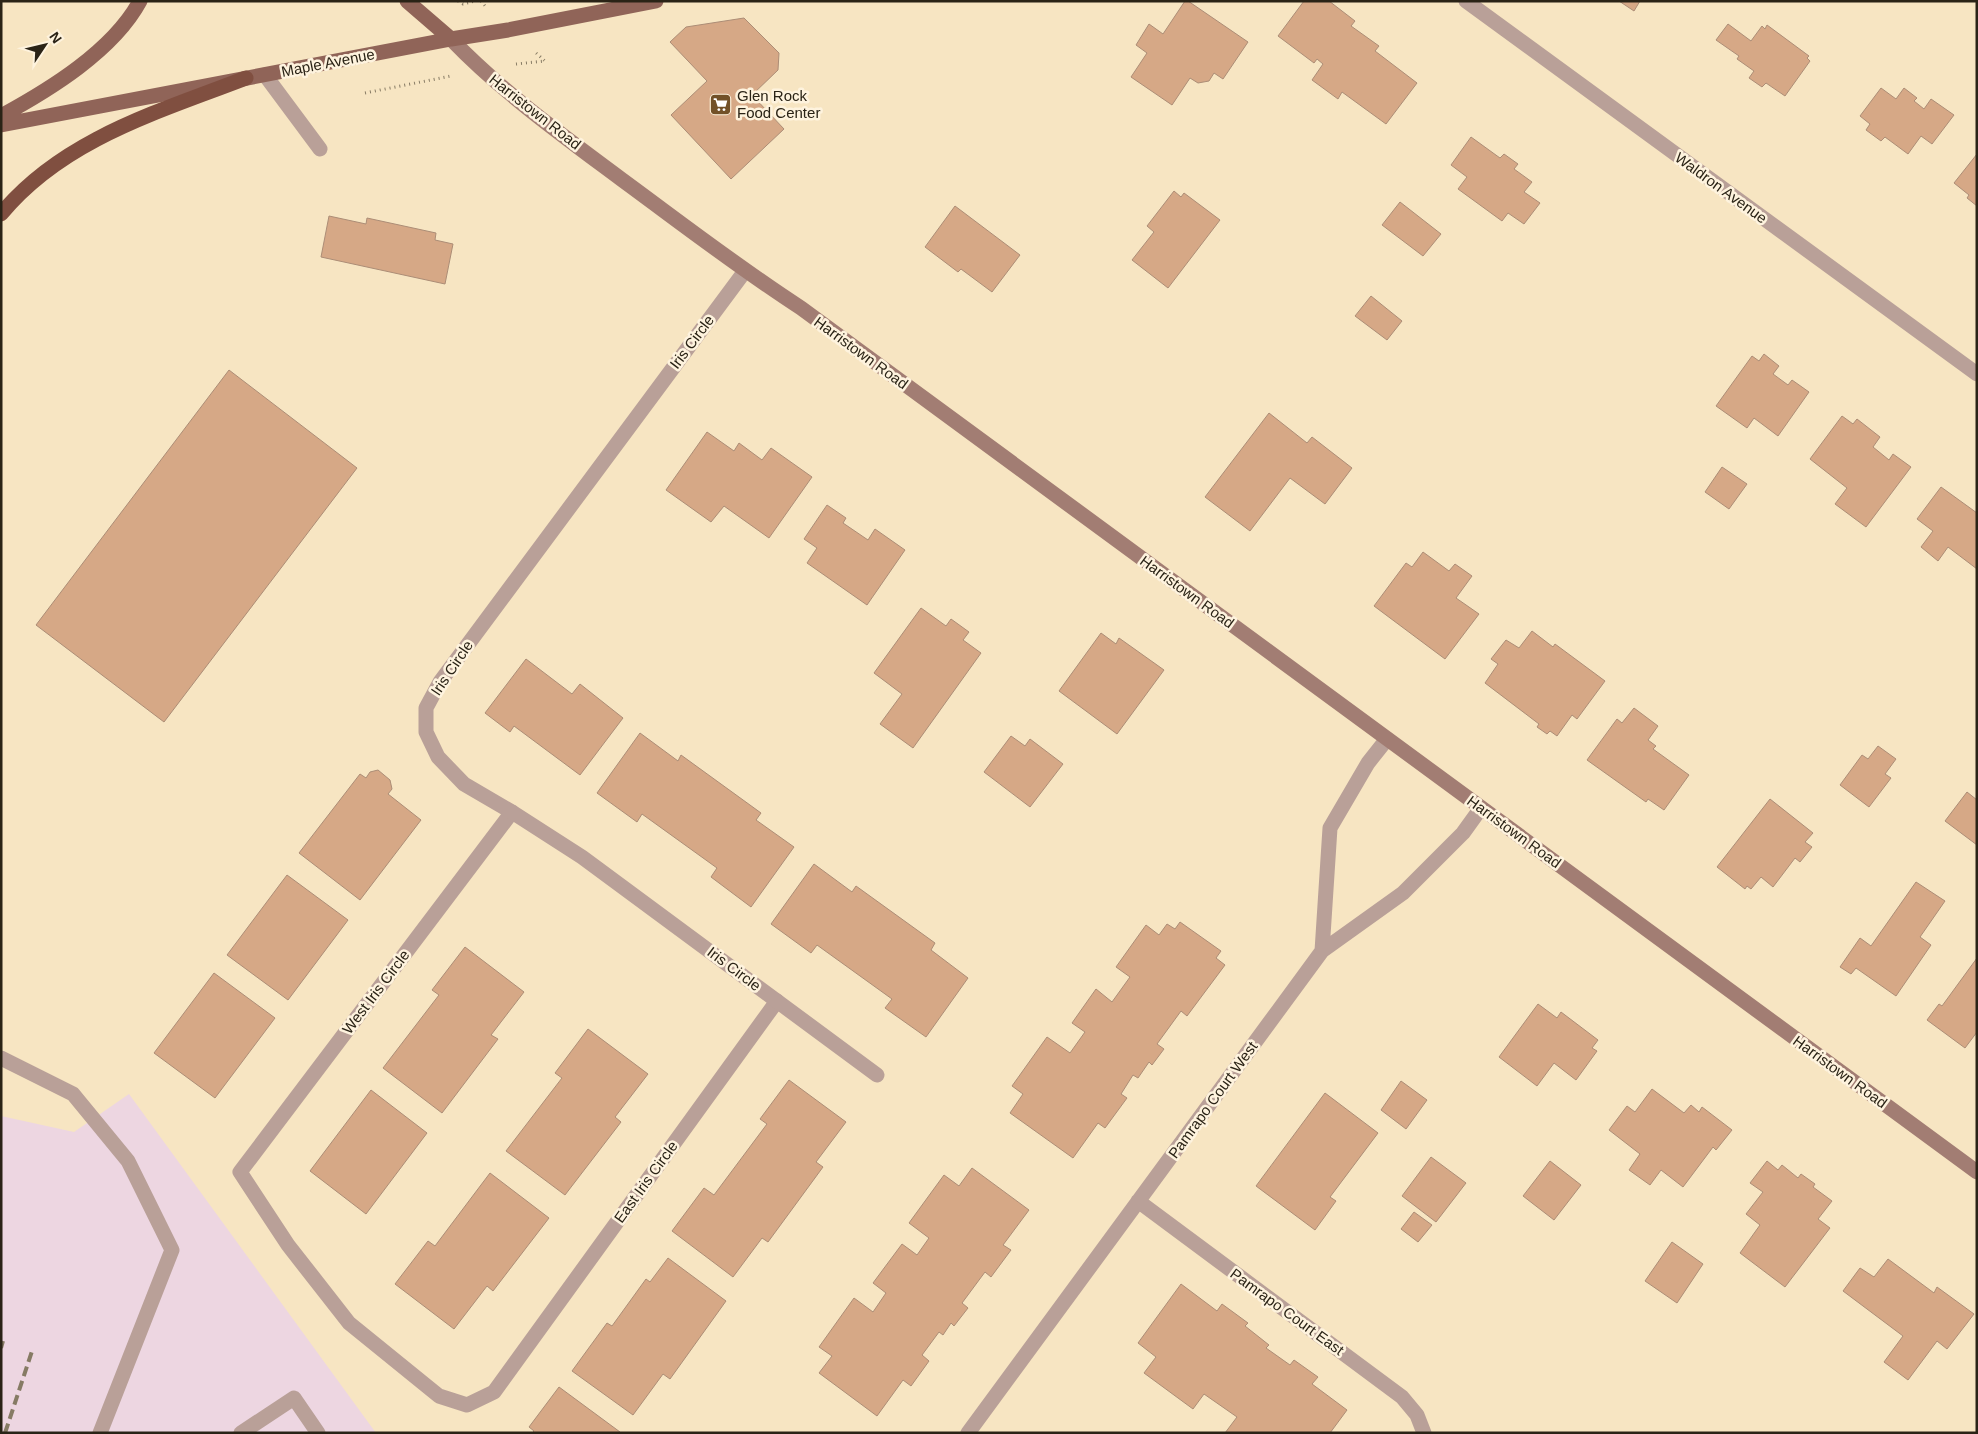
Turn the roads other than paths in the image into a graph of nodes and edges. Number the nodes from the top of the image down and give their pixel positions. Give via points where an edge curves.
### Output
1 (140, 1) edge
2 (407, 1) edge
3 (656, 1) edge
4 (1466, 1) edge
5 (451, 38) junction
6 (265, 75) junction
7 (246, 78) junction
8 (1, 116) edge
9 (1, 125) edge
10 (320, 149) dead end
11 (1, 214) edge
12 (745, 272) junction
13 (1977, 374) edge
14 (1387, 739) junction
15 (1481, 808) junction
16 (512, 812) junction
17 (1322, 951) junction
18 (776, 1001) junction
19 (1, 1058) edge
20 (877, 1075) dead end
21 (240, 1172) joint
22 (1977, 1172) edge
23 (1138, 1201) junction
24 (100, 1433) edge
25 (241, 1433) edge
26 (318, 1433) edge
27 (968, 1433) edge
28 (1424, 1433) edge

1 - 8 main road via 112,37 81,66 43,93
2 - 5 main road, Harristown Road
3 - 5 main road, Maple Avenue
4 - 13 street, Waldron Avenue
5 - 6 main road, Maple Avenue
5 - 12 street, Harristown Road via 524,106
6 - 7 main road, Maple Avenue
6 - 10 street
7 - 9 main road, Maple Avenue
7 - 11 highway via 123,126 85,145 46,169
12 - 14 street, Harristown Road via 801,308
12 - 16 street, Iris Circle via 440,682 426,708 426,732 438,757 464,784
14 - 15 street, Harristown Road
14 - 17 street via 1368,763 1330,828
15 - 17 street, Pamrapo Court West via 1463,833 1403,892
15 - 22 street, Harristown Road
16 - 18 street, Iris Circle via 582,857
16 - 21 street, West Iris Circle
17 - 23 street, Pamrapo Court West
18 - 20 street, Iris Circle
18 - 21 street, East Iris Circle via 494,1392 467,1405 439,1396 349,1323 288,1245
19 - 24 street via 73,1094 128,1161 172,1250
23 - 27 street, Pamrapo Court West
23 - 28 street, Pamrapo Court East via 1402,1396 1417,1415
25 - 26 street via 294,1398

